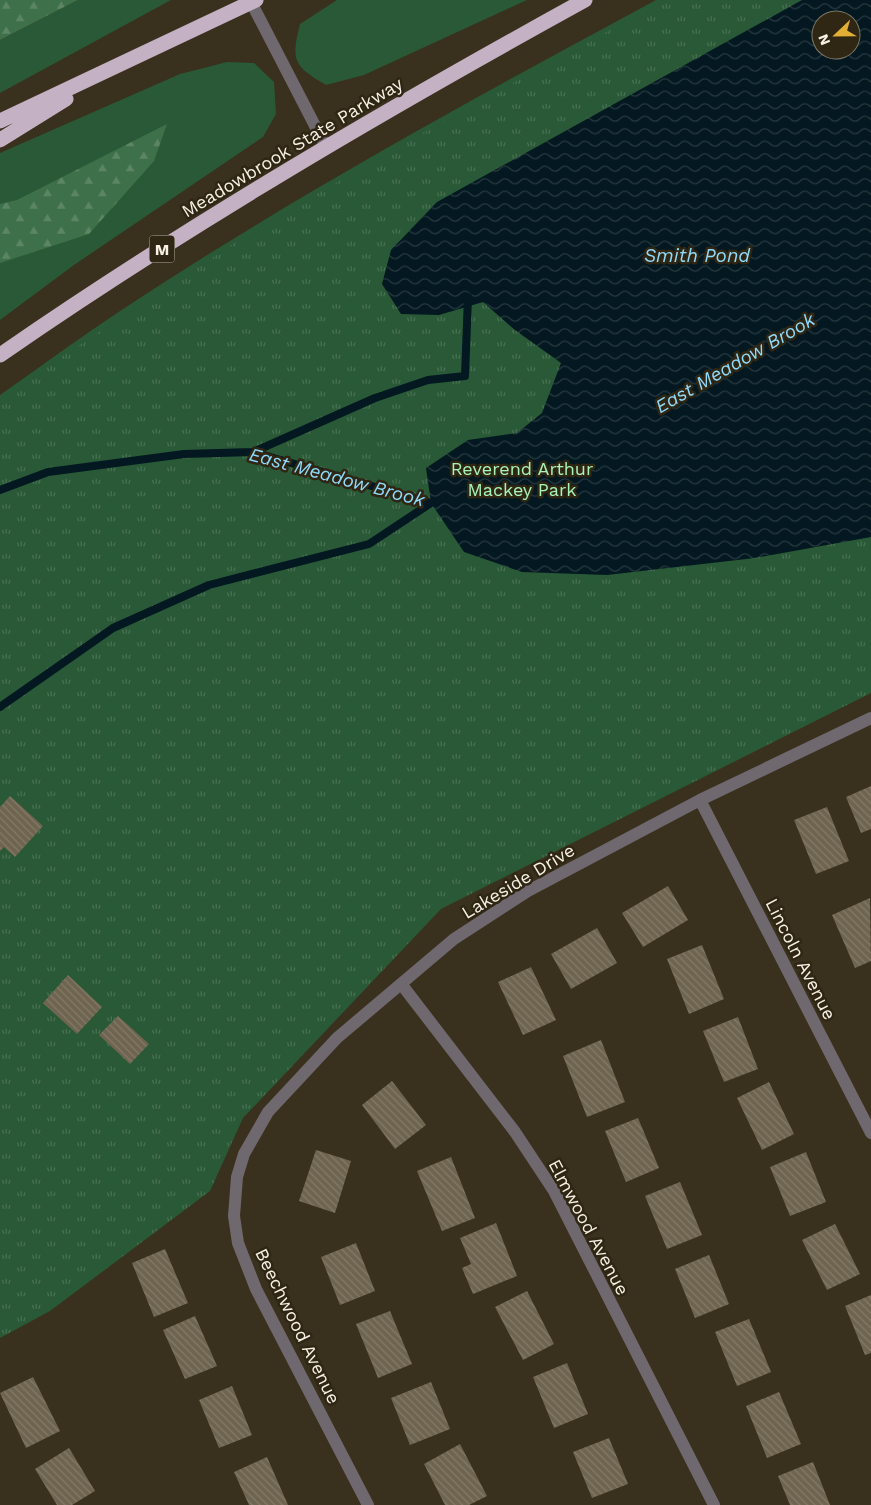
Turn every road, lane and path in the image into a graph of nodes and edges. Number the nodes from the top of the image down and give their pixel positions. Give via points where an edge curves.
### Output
1 (585, 0) edge
2 (253, 1) edge
3 (121, 64) junction
4 (0, 121) edge
5 (0, 140) edge
6 (326, 147) junction
7 (0, 355) edge
8 (871, 718) edge
9 (700, 800) junction
10 (402, 985) junction
11 (871, 1133) edge
12 (244, 1154) joint
13 (368, 1505) edge
14 (714, 1505) edge

1 - 6 highway, Meadowbrook State Parkway / M
2 - 3 highway
2 - 6 street
3 - 4 highway
3 - 5 highway
6 - 7 highway, Meadowbrook State Parkway / M
8 - 9 street, Lakeside Drive
9 - 10 street, Lakeside Drive via 528,891 454,939
9 - 11 street, Lincoln Avenue
10 - 12 street, Lakeside Drive via 331,1044 268,1112
10 - 14 street, Elmwood Avenue via 515,1132 554,1192
12 - 13 street, Beechwood Avenue via 237,1177 234,1216 238,1243 256,1289

